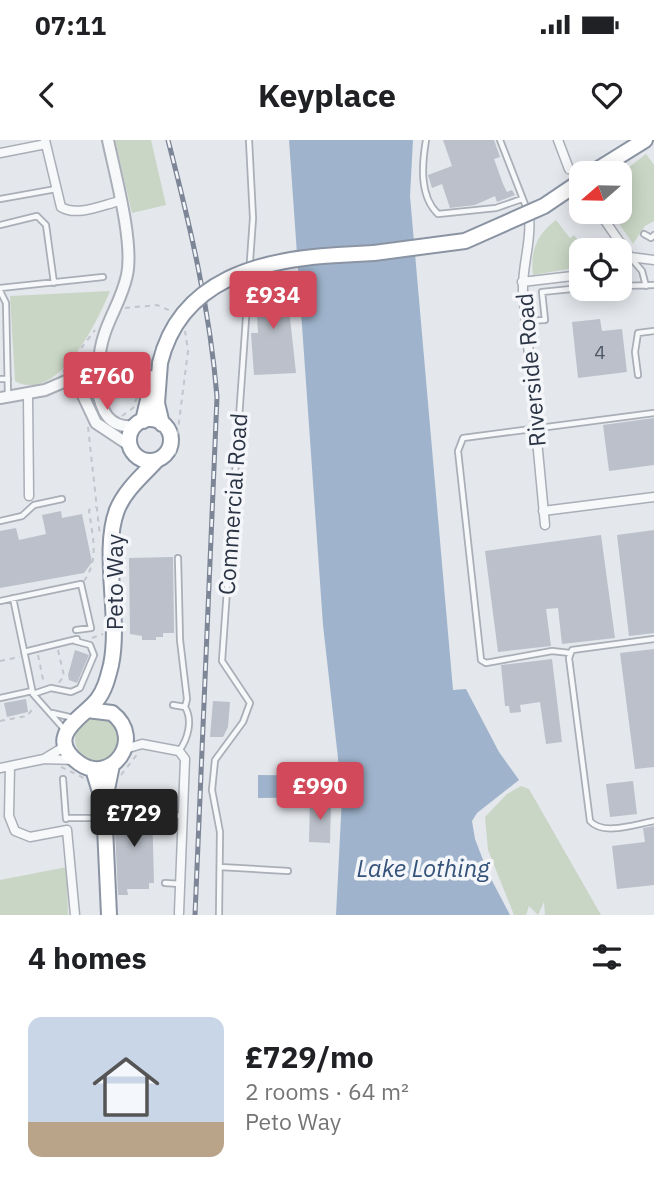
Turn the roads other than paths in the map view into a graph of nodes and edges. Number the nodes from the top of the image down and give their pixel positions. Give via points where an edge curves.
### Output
1 (108, 140) edge
2 (249, 140) edge
3 (426, 140) edge
4 (500, 140) edge
5 (558, 140) edge
6 (645, 140) edge
7 (45, 142) edge
8 (0, 153) edge
9 (611, 161) edge
10 (569, 169) dead end
11 (56, 189) junction
12 (569, 189) edge
13 (0, 199) edge
14 (522, 199) junction
15 (120, 201) junction
16 (529, 216) joint
17 (0, 225) edge
18 (644, 234) dead end
19 (654, 235) edge
20 (632, 257) edge
21 (632, 259) edge
22 (654, 260) edge
23 (569, 276) edge
24 (103, 277) dead end
25 (522, 282) junction
26 (54, 284) junction
27 (654, 285) edge
28 (632, 286) edge
29 (646, 286) junction
30 (0, 289) edge
31 (569, 289) edge
32 (1, 298) edge
33 (526, 321) junction
34 (654, 331) edge
35 (98, 334) junction
36 (0, 349) edge
37 (7, 349) junction
38 (80, 361) junction
39 (99, 363) junction
40 (160, 363) junction
41 (638, 375) dead end
42 (0, 379) edge
43 (8, 379) junction
44 (72, 383) junction
45 (97, 387) junction
46 (28, 395) junction
47 (4, 397) edge
48 (654, 414) edge
49 (139, 423) junction
50 (162, 424) junction
51 (535, 429) junction
52 (132, 449) junction
53 (157, 460) junction
54 (131, 488) junction
55 (29, 496) dead end
56 (654, 497) edge
57 (62, 499) dead end
58 (543, 511) junction
59 (0, 521) edge
60 (545, 525) dead end
61 (178, 558) dead end
62 (13, 598) junction
63 (0, 601) edge
64 (76, 630) dead end
65 (654, 639) edge
66 (24, 652) junction
67 (570, 653) junction
68 (108, 680) junction
69 (33, 693) junction
70 (0, 698) edge
71 (173, 705) dead end
72 (185, 707) junction
73 (51, 713) junction
74 (112, 713) junction
75 (81, 714) junction
76 (125, 730) junction
77 (67, 738) junction
78 (142, 744) junction
79 (125, 749) junction
80 (179, 751) junction
81 (44, 760) junction
82 (75, 760) junction
83 (112, 765) junction
84 (5, 767) edge
85 (90, 774) junction
86 (63, 779) dead end
87 (104, 805) junction
88 (165, 816) dead end
89 (185, 816) junction
90 (66, 818) junction
91 (89, 818) dead end
92 (654, 821) edge
93 (67, 830) junction
94 (220, 867) junction
95 (288, 871) dead end
96 (165, 883) dead end
97 (182, 884) junction
98 (179, 914) edge
99 (75, 915) edge
100 (109, 915) edge
101 (219, 915) edge

1 - 15 street
2 - 94 lane, Commercial Road via 253,218 222,661 250,703 243,722 215,760 212,790
3 - 14 lane via 424,184 438,214 496,208
4 - 14 lane
5 - 10 street
6 - 9 highway
7 - 8 street
7 - 11 street
11 - 13 lane
11 - 15 street via 61,207 68,212
12 - 40 highway, bridge via 544,206 465,241 254,266 214,286 181,319
14 - 16 lane
15 - 35 street via 127,274
16 - 25 street, Riverside Road
17 - 26 lane via 37,216 46,225
18 - 19 lane
20 - 22 street
21 - 29 lane
23 - 25 street
24 - 26 lane
25 - 33 street, Riverside Road
26 - 30 lane
27 - 29 lane
28 - 29 lane
30 - 32 lane
31 - 33 lane via 542,292 545,320
32 - 37 lane via 6,303
33 - 51 street, Riverside Road
34 - 41 lane via 638,333
35 - 38 street
35 - 39 street
36 - 37 lane
37 - 43 lane
38 - 39 street
38 - 44 street
39 - 45 street via 104,373
40 - 49 highway
40 - 50 highway via 157,403
42 - 43 lane
43 - 47 lane
44 - 45 street
44 - 46 street
44 - 52 street via 96,423
45 - 49 street via 101,408 110,420 125,427
46 - 47 street
46 - 55 street
48 - 51 lane
49 - 50 highway
49 - 52 highway
50 - 53 highway via 171,440 167,452
51 - 58 street, Riverside Road
51 - 67 lane via 463,438 457,451 479,654 486,663
52 - 53 highway via 145,461
52 - 54 highway, Peto Way via 135,472
53 - 54 highway, Peto Way
54 - 68 highway, Peto Way via 117,509 112,529 115,627
56 - 58 street
57 - 59 lane via 34,505 22,516
58 - 60 street, Riverside Road
61 - 72 lane
62 - 63 lane
62 - 64 lane via 81,584 91,628
62 - 66 lane
65 - 67 lane
66 - 69 lane
66 - 69 lane via 76,640 90,645 94,655 82,684 71,692 56,688
67 - 92 lane via 590,821 606,828
68 - 74 highway, Peto Way
68 - 75 highway, Peto Way
69 - 70 lane
69 - 73 lane
71 - 72 lane
72 - 80 lane via 187,738
73 - 75 lane
73 - 77 lane
74 - 75 highway
74 - 76 highway
75 - 77 highway
76 - 78 street
76 - 79 highway
77 - 81 street
77 - 82 highway
78 - 79 street
78 - 80 street
79 - 83 highway
80 - 89 street via 187,766
81 - 82 street
81 - 84 street
82 - 85 highway
83 - 85 highway
83 - 87 highway
84 - 93 street via 9,816 15,831 30,837
85 - 87 highway
86 - 90 lane
87 - 100 highway
88 - 89 lane
89 - 97 street
90 - 91 lane
90 - 93 street
93 - 99 street
94 - 95 lane
94 - 101 lane
96 - 97 lane
97 - 98 street

